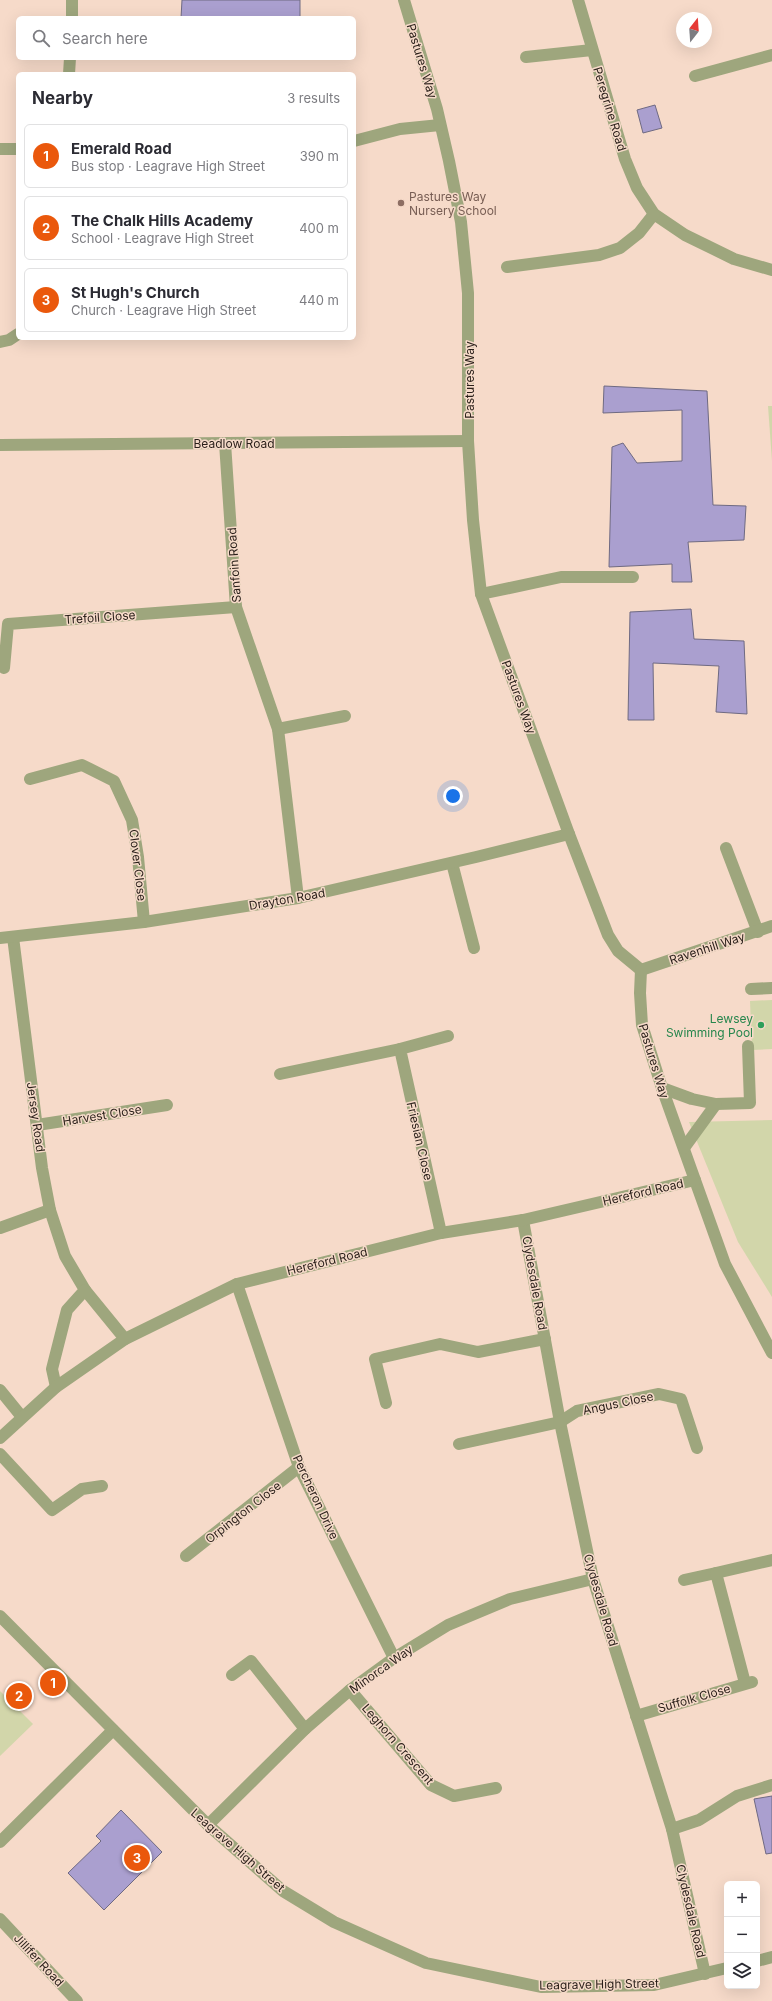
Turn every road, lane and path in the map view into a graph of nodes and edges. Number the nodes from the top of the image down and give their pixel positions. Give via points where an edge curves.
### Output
1 (72, 0) edge
2 (404, 0) edge
3 (578, 0) edge
4 (72, 16) edge
5 (592, 50) junction
6 (772, 55) edge
7 (526, 57) dead end
8 (70, 60) edge
9 (69, 72) edge
10 (695, 76) dead end
11 (440, 125) junction
12 (356, 140) edge
13 (0, 149) edge
14 (16, 149) edge
15 (654, 214) junction
16 (507, 267) dead end
17 (772, 270) edge
18 (16, 335) edge
19 (0, 342) edge
20 (468, 441) junction
21 (225, 443) junction
22 (0, 445) edge
23 (633, 577) dead end
24 (481, 594) junction
25 (236, 607) junction
26 (4, 668) dead end
27 (345, 716) dead end
28 (278, 729) junction
29 (30, 779) dead end
30 (569, 834) junction
31 (726, 848) dead end
32 (452, 863) junction
33 (298, 898) junction
34 (144, 922) junction
35 (772, 926) edge
36 (758, 932) junction
37 (13, 937) junction
38 (0, 938) edge
39 (474, 948) dead end
40 (641, 970) junction
41 (772, 988) edge
42 (751, 989) dead end
43 (448, 1036) dead end
44 (748, 1046) dead end
45 (400, 1049) junction
46 (280, 1074) dead end
47 (662, 1088) junction
48 (716, 1104) junction
49 (168, 1105) dead end
50 (37, 1124) junction
51 (684, 1148) junction
52 (696, 1180) junction
53 (50, 1210) junction
54 (523, 1220) junction
55 (0, 1228) edge
56 (441, 1233) junction
57 (237, 1284) junction
58 (85, 1290) junction
59 (125, 1339) junction
60 (545, 1339) junction
61 (772, 1353) edge
62 (56, 1388) junction
63 (0, 1390) edge
64 (386, 1403) dead end
65 (22, 1417) junction
66 (560, 1422) junction
67 (0, 1438) edge
68 (459, 1444) dead end
69 (697, 1448) dead end
70 (0, 1454) edge
71 (300, 1467) junction
72 (102, 1486) dead end
73 (186, 1556) dead end
74 (772, 1560) edge
75 (716, 1573) junction
76 (593, 1579) junction
77 (684, 1580) dead end
78 (0, 1616) edge
79 (394, 1658) junction
80 (232, 1676) dead end
81 (350, 1690) junction
82 (636, 1716) junction
83 (305, 1729) junction
84 (113, 1730) junction
85 (772, 1785) edge
86 (496, 1788) dead end
87 (208, 1825) junction
88 (672, 1829) junction
89 (0, 1842) edge
90 (0, 1919) edge
91 (772, 1957) edge
92 (760, 1960) edge
93 (724, 1969) edge
94 (705, 1974) junction
95 (77, 2001) edge

1 - 4 street
2 - 11 street, Pastures Way
3 - 5 street, Peregrine Road
5 - 7 street
5 - 15 street, Peregrine Road via 625,159 637,188
6 - 10 street
8 - 9 street
11 - 12 street via 400,129
11 - 20 street, Pastures Way via 461,222 468,293
13 - 14 street
15 - 16 street via 639,233 620,248 599,255
15 - 17 street, Peregrine Road via 685,235 734,259
18 - 19 street
20 - 21 street, Beadlow Road
20 - 24 street, Pastures Way
21 - 22 street, Beadlow Road
21 - 25 street, Sanfoin Road
23 - 24 street via 561,577
24 - 30 street, Pastures Way
25 - 26 street, Trefoil Close via 8,624
25 - 28 street, Sanfoin Road
27 - 28 street
28 - 33 street, Sanfoin Road
29 - 34 street, Clover Close via 82,765 114,781 132,820
30 - 32 street, Drayton Road
30 - 40 street, Pastures Way via 608,935 618,951
31 - 36 street
32 - 33 street, Drayton Road
32 - 39 street
33 - 34 street, Drayton Road
34 - 37 street, Drayton Road
35 - 36 street, Ravenhill Way
36 - 40 street, Ravenhill Way
37 - 38 street, Drayton Road
37 - 50 street, Jersey Road
40 - 47 street, Pastures Way via 642,1025
41 - 42 street
43 - 45 street
44 - 48 street via 750,1103
45 - 46 street
45 - 56 street, Friesian Close
47 - 48 street via 692,1100
47 - 51 street, Pastures Way
48 - 51 street
49 - 50 street, Harvest Close
50 - 53 street, Jersey Road
51 - 52 street, Pastures Way
52 - 54 street, Hereford Road
52 - 61 street, Pastures Way via 725,1264
53 - 55 street
53 - 58 street, Jersey Road via 65,1256
54 - 56 street, Hereford Road
54 - 60 street, Clydesdale Road
56 - 57 street, Hereford Road
57 - 59 street, Hereford Road
57 - 71 street, Percheron Drive
58 - 59 street, Jersey Road
58 - 62 street via 67,1310 52,1369
59 - 62 street, Hereford Road
60 - 64 street via 478,1352 440,1344 375,1359
60 - 66 street, Clydesdale Road
62 - 65 street, Hereford Road
63 - 65 street
65 - 67 street, Hereford Road
66 - 68 street, Angus Close
66 - 69 street, Angus Close via 577,1411 659,1394 681,1399
66 - 76 street, Clydesdale Road
70 - 72 street via 52,1510 82,1489
71 - 73 street, Orpington Close
71 - 79 street, Percheron Drive
74 - 75 street
75 - 77 street
75 - 82 street, Suffolk Close via 749,1682
76 - 79 street, Minorca Way via 510,1599 448,1625
76 - 82 street, Clydesdale Road
78 - 84 street, Leagrave High Street
79 - 81 street, Minorca Way
80 - 83 street via 251,1661
81 - 83 street, Minorca Way
81 - 86 street, Leghorn Crescent via 431,1785 454,1796
82 - 88 street, Clydesdale Road
83 - 87 street, Minorca Way
84 - 87 street, Leagrave High Street
84 - 89 street
85 - 88 street via 737,1796 699,1820
87 - 94 street, Leagrave High Street via 283,1891 334,1922 426,1963 541,1987 654,1985
88 - 94 street, Clydesdale Road
90 - 95 street, Jillifer Road
91 - 92 street
93 - 94 street, Leagrave High Street

